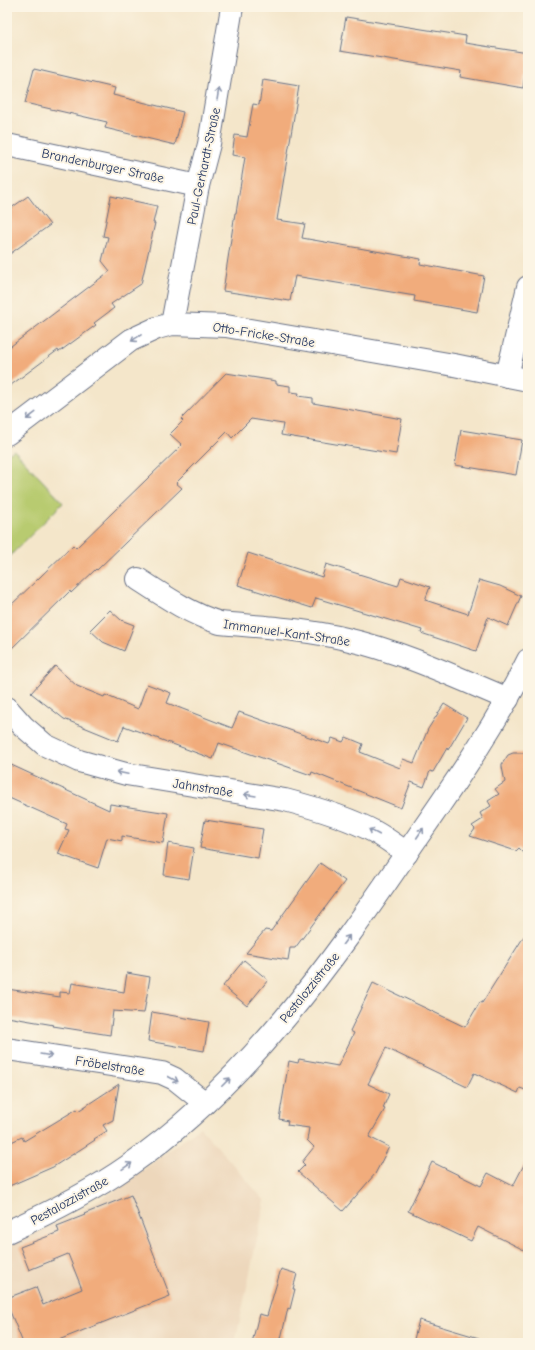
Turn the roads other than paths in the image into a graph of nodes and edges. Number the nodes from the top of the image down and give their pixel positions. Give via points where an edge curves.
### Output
1 (232, 7) edge
2 (7, 145) edge
3 (198, 186) junction
4 (528, 287) edge
5 (172, 324) junction
6 (518, 378) edge
7 (7, 434) edge
8 (138, 579) dead end
9 (528, 660) edge
10 (508, 699) junction
11 (7, 708) edge
12 (407, 853) junction
13 (7, 1049) edge
14 (205, 1103) junction
15 (7, 1232) edge

3 -> 1 street, Paul-Gerhardt-Straße via 209,144
2 - 3 street, Brandenburger Straße
3 - 5 street, Paul-Gerhardt-Straße
4 - 6 street
5 - 6 street, Otto-Fricke-Straße via 226,326
5 -> 7 street, Otto-Fricke-Straße via 131,340
8 - 10 street, Immanuel-Kant-Straße via 203,618 220,623 323,635 372,646 425,664
9 - 10 street, Pestalozzistraße
12 -> 10 street, Pestalozzistraße
12 -> 11 street, Jahnstraße via 377,833 356,823 310,807 285,800 126,774 79,761 45,744 23,726
14 -> 12 street, Pestalozzistraße via 289,1014 358,924
13 -> 14 street, Fröbelstraße via 162,1073 175,1079
15 -> 14 street, Pestalozzistraße via 70,1201 127,1167

